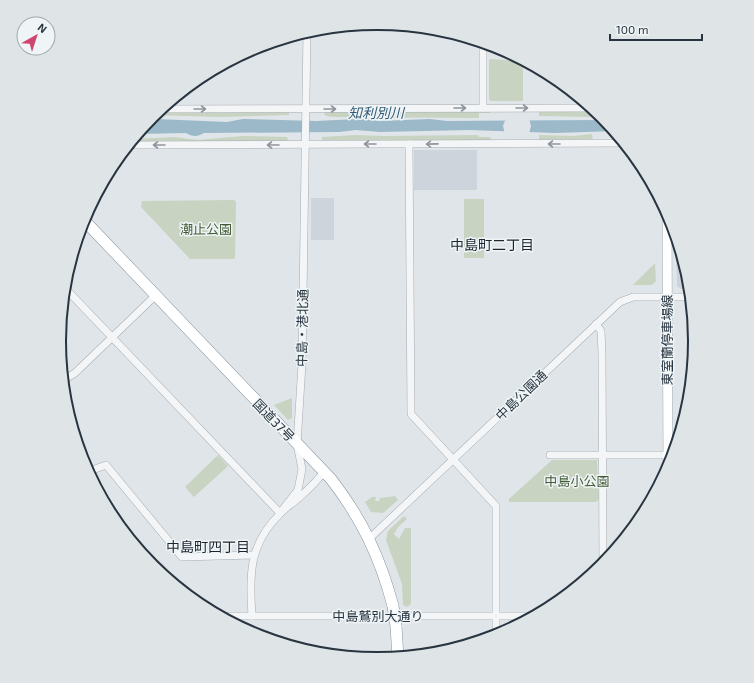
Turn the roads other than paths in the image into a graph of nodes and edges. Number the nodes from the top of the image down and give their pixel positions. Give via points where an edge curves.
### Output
1 (307, 38) edge
2 (482, 49) edge
3 (483, 108) junction
4 (583, 108) edge
5 (170, 109) edge
6 (306, 109) junction
7 (617, 143) edge
8 (305, 144) junction
9 (409, 144) junction
10 (136, 145) edge
11 (88, 224) edge
12 (667, 227) edge
13 (69, 292) edge
14 (155, 296) junction
15 (667, 296) junction
16 (685, 297) edge
17 (596, 324) junction
18 (112, 337) junction
19 (68, 378) edge
20 (297, 444) junction
21 (671, 445) edge
22 (550, 455) dead end
23 (603, 455) junction
24 (667, 455) edge
25 (453, 459) junction
26 (93, 470) edge
27 (324, 472) junction
28 (280, 513) junction
29 (370, 538) junction
30 (254, 555) junction
31 (603, 556) edge
32 (230, 616) edge
33 (252, 616) junction
34 (496, 616) junction
35 (524, 616) edge
36 (496, 629) edge
37 (398, 652) edge

1 - 6 street
2 - 3 street
3 -> 4 street
6 -> 3 street
5 -> 6 street
6 - 8 street, 中島・港北通
7 -> 9 street
9 -> 8 street
8 -> 10 street
8 - 20 street, 中島・港北通 via 302,364
9 - 25 street via 411,414
11 - 14 highway, 国道37号
12 - 15 main road, 東室蘭停車場線
13 - 18 street
14 - 18 street
14 - 20 highway, 国道37号
15 - 16 street, 中島公園通
15 - 17 street, 中島公園通 via 626,299
15 - 21 main road, 東室蘭停車場線
17 - 23 street via 602,331
17 - 25 street, 中島公園通
18 - 19 street
18 - 28 street
20 - 27 highway, 国道37号
20 - 28 street, 中島・港北通 via 302,468 300,483 298,490
22 - 23 street
23 - 24 street
23 - 31 street
25 - 29 street, 中島公園通
25 - 34 street via 496,506
26 - 30 street via 106,465 182,557
27 - 28 street via 295,502
27 - 29 highway, 国道37号 via 348,501
28 - 30 street, 中島・港北通 via 262,536
29 - 37 highway, 国道37号, bridge via 393,606
30 - 33 street, 中島・港北通 via 249,581
32 - 33 street, 中島鷲別大通り
33 - 34 street, 中島鷲別大通り
34 - 35 street, 中島鷲別大通り
34 - 36 street

